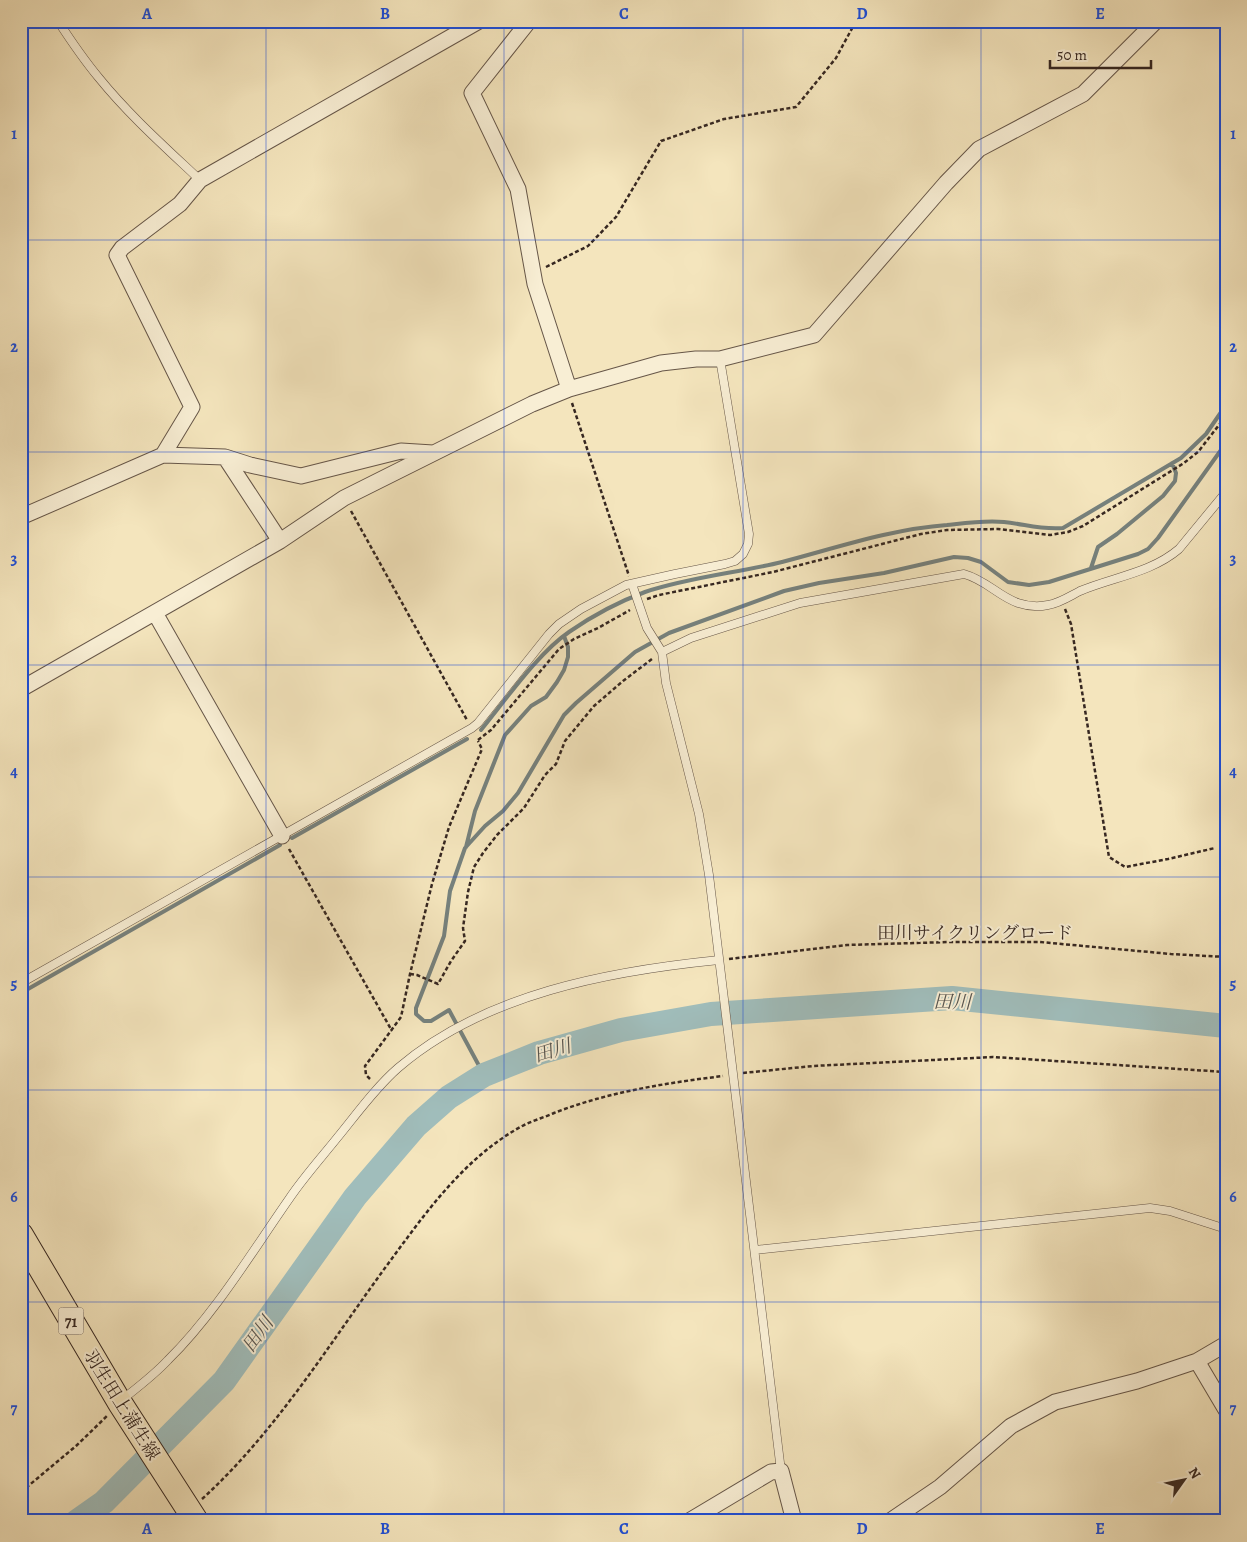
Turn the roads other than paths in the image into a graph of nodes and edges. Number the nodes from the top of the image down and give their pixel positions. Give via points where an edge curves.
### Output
1 (58, 21) edge
2 (479, 21) edge
3 (529, 21) edge
4 (1156, 21) edge
5 (200, 180) junction
6 (720, 359) junction
7 (569, 390) junction
8 (435, 453) junction
9 (163, 455) junction
10 (225, 457) junction
11 (1226, 492) edge
12 (21, 517) edge
13 (280, 541) junction
14 (632, 584) junction
15 (155, 613) junction
16 (662, 652) junction
17 (21, 689) edge
18 (282, 836) junction
19 (721, 962) junction
20 (21, 983) edge
21 (1226, 1229) edge
22 (21, 1235) edge
23 (755, 1250) junction
24 (1226, 1344) edge
25 (1196, 1361) junction
26 (120, 1405) junction
27 (1226, 1410) edge
28 (781, 1471) junction
29 (190, 1512) edge
30 (689, 1521) edge
31 (794, 1521) edge
32 (890, 1521) edge

1 - 5 lane via 99,78
2 - 5 street
3 - 7 street via 472,94 518,189 533,274
4 - 6 street via 1083,94 979,149 814,335
5 - 9 street via 180,204 116,255 192,408
6 - 7 street via 661,363
6 - 14 lane via 748,544 735,561
7 - 8 street via 532,404
8 - 10 street via 401,452 301,476
8 - 13 street via 344,498
9 - 10 street
9 - 12 street
10 - 13 street
11 - 16 lane via 1170,557 1144,570 1048,605 1019,604 975,576 964,574 800,603 691,638
13 - 15 street
14 - 16 lane via 647,628
14 - 18 lane via 581,608 559,624 472,728
15 - 17 street
15 - 18 street
16 - 19 lane via 666,683 699,814
18 - 20 lane
19 - 23 lane
19 - 26 lane via 680,964 624,973 535,995 473,1020 418,1053 398,1068 341,1133 292,1194 192,1334
21 - 23 lane via 1150,1208
22 - 26 main road, 羽生田上蒲生線 / 71
23 - 28 lane
24 - 25 street
25 - 27 street
25 - 32 street via 1137,1381 1055,1402 1011,1426 940,1487
26 - 29 main road, 羽生田上蒲生線 / 71
28 - 30 street via 771,1472
28 - 31 street

